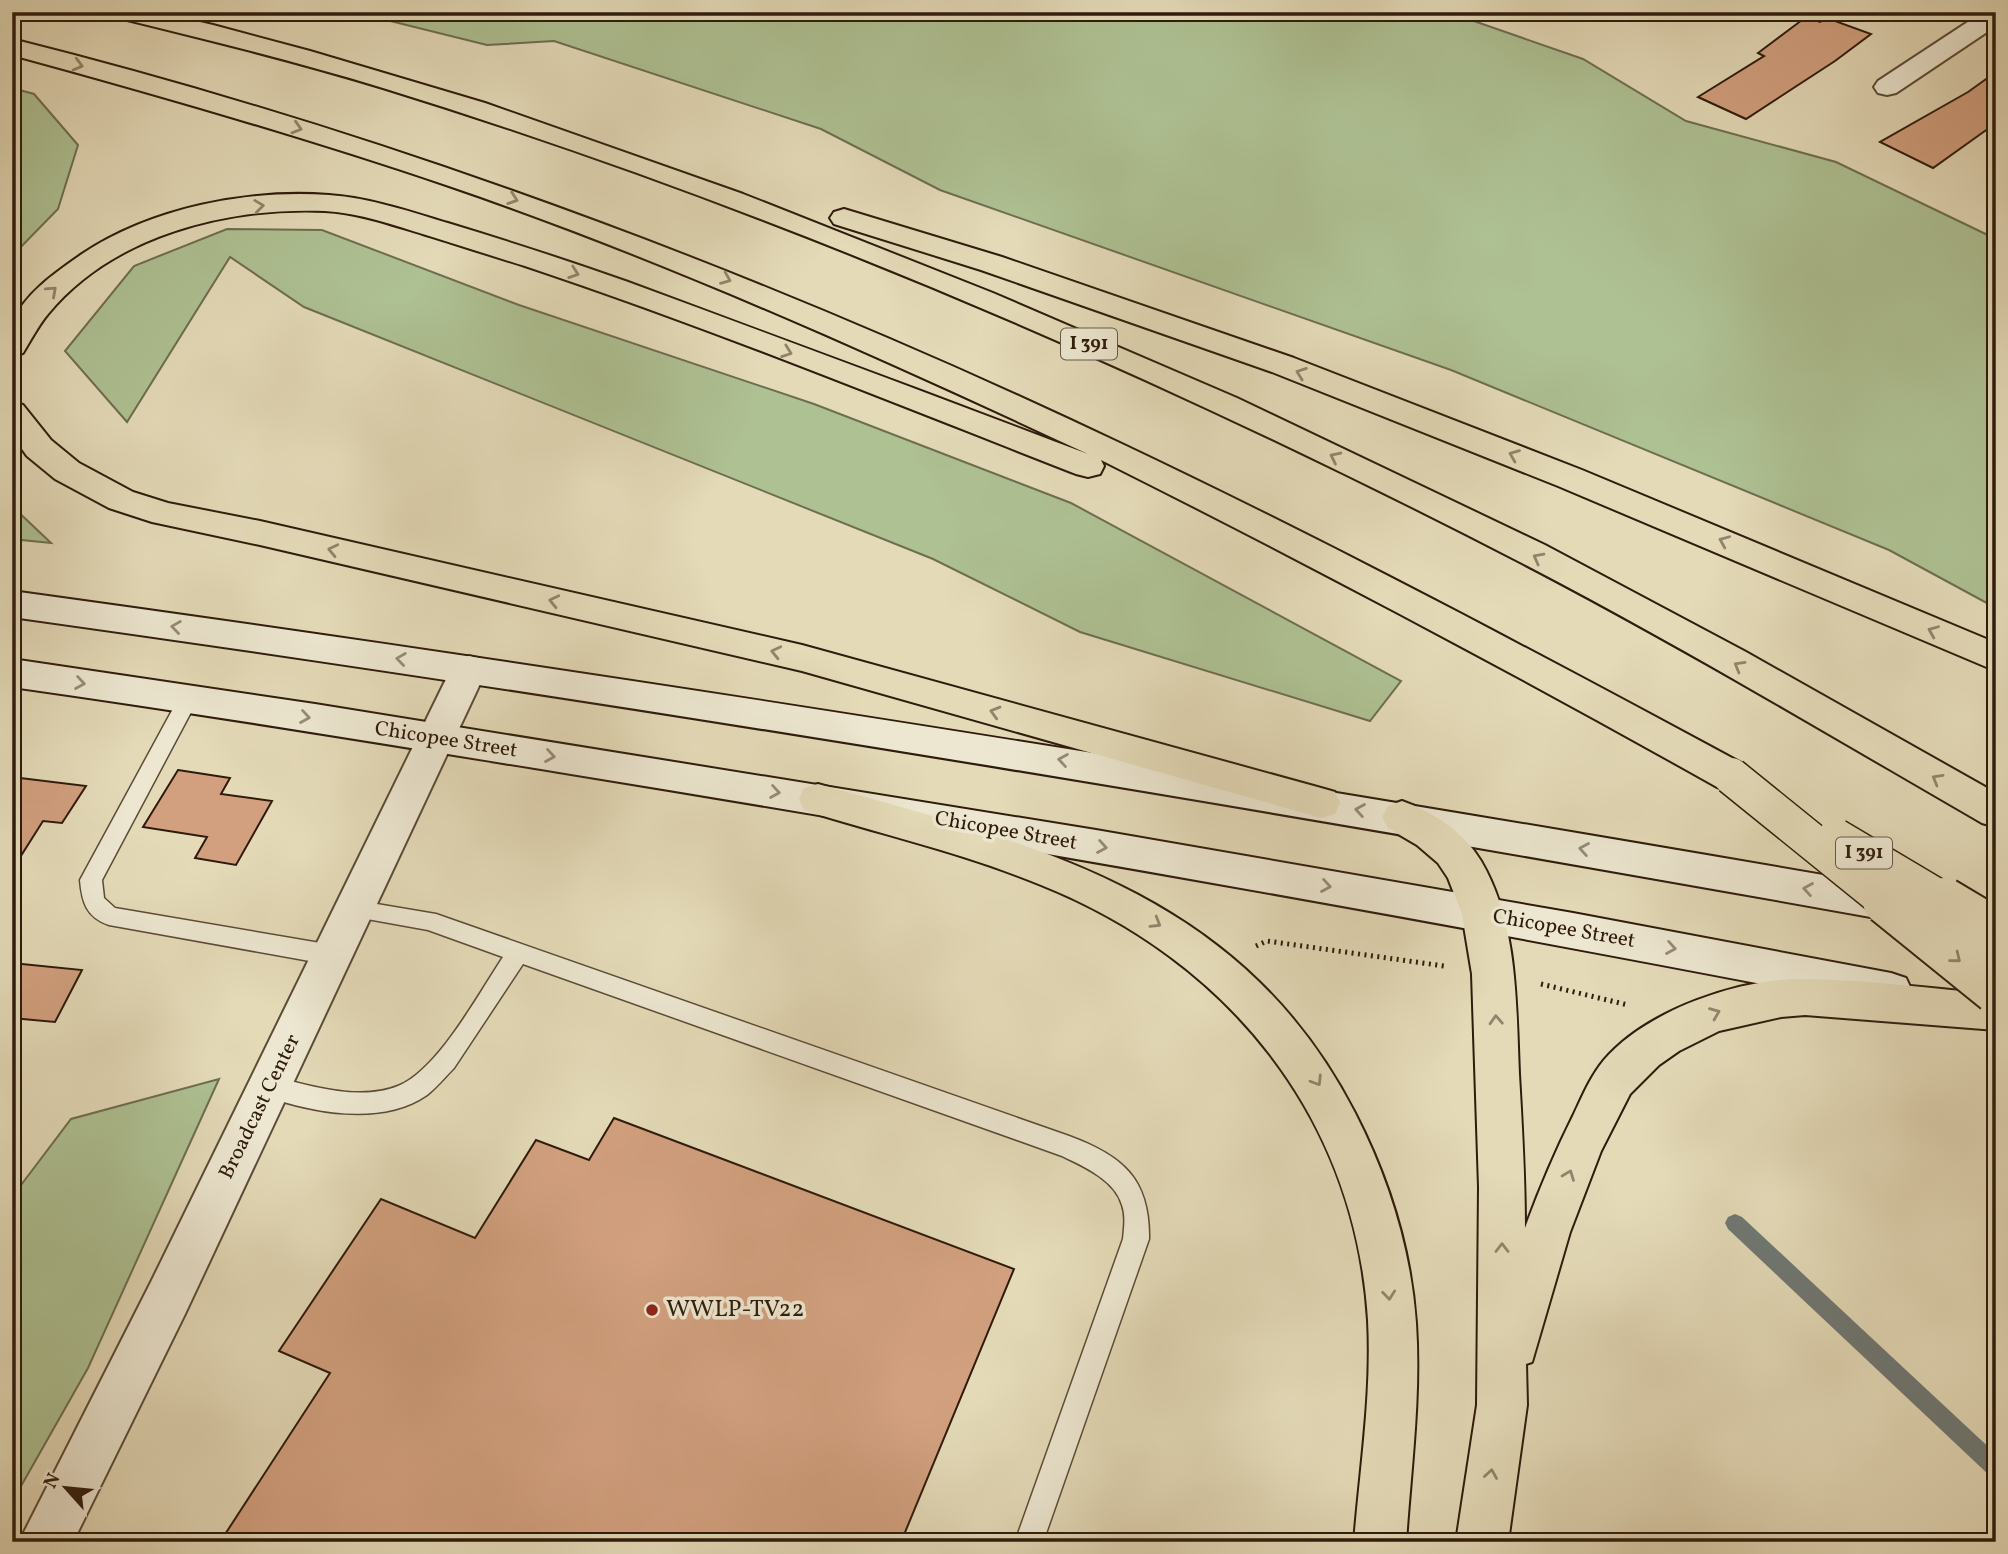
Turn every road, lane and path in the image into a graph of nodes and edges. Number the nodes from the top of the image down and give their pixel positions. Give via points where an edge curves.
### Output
1 (124, 12) edge
2 (1996, 15) edge
3 (12, 47) edge
4 (1887, 87) dead end
5 (502, 118) junction
6 (12, 346) edge
7 (12, 412) edge
8 (1325, 557) junction
9 (12, 604) edge
10 (1996, 658) edge
11 (469, 669) junction
12 (12, 673) edge
13 (188, 699) junction
14 (434, 738) junction
15 (1731, 776) junction
16 (818, 799) junction
17 (1321, 803) junction
18 (1996, 812) edge
19 (1402, 817) junction
20 (353, 909) junction
21 (1482, 914) junction
22 (1996, 923) edge
23 (1996, 932) edge
24 (1246, 950) dead end
25 (518, 953) junction
26 (332, 955) junction
27 (1455, 968) dead end
28 (1527, 980) dead end
29 (1996, 990) edge
30 (1635, 1007) dead end
31 (1996, 1011) edge
32 (270, 1087) junction
33 (1502, 1405) junction
34 (46, 1542) edge
35 (1029, 1542) edge
36 (1380, 1542) edge
37 (1482, 1542) edge

1 - 5 highway, I 391 via 283,52
2 - 4 main road
3 -> 8 highway, I 391 via 370,150 729,280 1008,402
10 -> 5 highway via 1542,466 1187,331 856,222
18 -> 5 highway, I 391 via 1702,645 1470,522 1270,425 912,270 745,204
6 -> 8 highway via 30,314 63,281 151,231 207,214 267,204 329,203 362,208 511,251 622,290
17 -> 7 highway via 802,658 153,510 121,500 67,471 38,448
8 - 15 highway, I 391
11 -> 9 main road
11 - 14 main road, Broadcast Center
17 -> 11 main road
12 -> 13 main road, Chicopee Street
13 -> 14 main road, Chicopee Street
13 - 26 lane via 92,880 93,902 109,916
14 -> 16 main road, Chicopee Street
14 - 20 main road, Broadcast Center
15 - 23 highway, I 391, bridge
15 -> 29 highway, bridge
16 -> 21 main road, Chicopee Street
16 -> 36 highway via 992,850 1119,902 1199,951 1235,981 1304,1061 1358,1164 1390,1292 1393,1356
19 -> 17 main road
19 - 21 highway via 1452,852 1475,890
22 -> 19 main road
20 - 25 lane via 413,917
20 - 26 main road, Broadcast Center
21 -> 31 main road, Chicopee Street
33 -> 21 highway via 1496,1028 1493,974
24 - 27 path via 1267,941
25 - 32 lane via 443,1063 410,1092 361,1102
25 - 35 lane via 1069,1147 1121,1180 1136,1209 1136,1239
26 - 32 main road, Broadcast Center
28 - 30 path
33 -> 31 highway via 1521,1321 1570,1172 1603,1100 1624,1069 1650,1048 1710,1015 1779,998
32 - 34 main road, Broadcast Center
37 -> 33 highway

